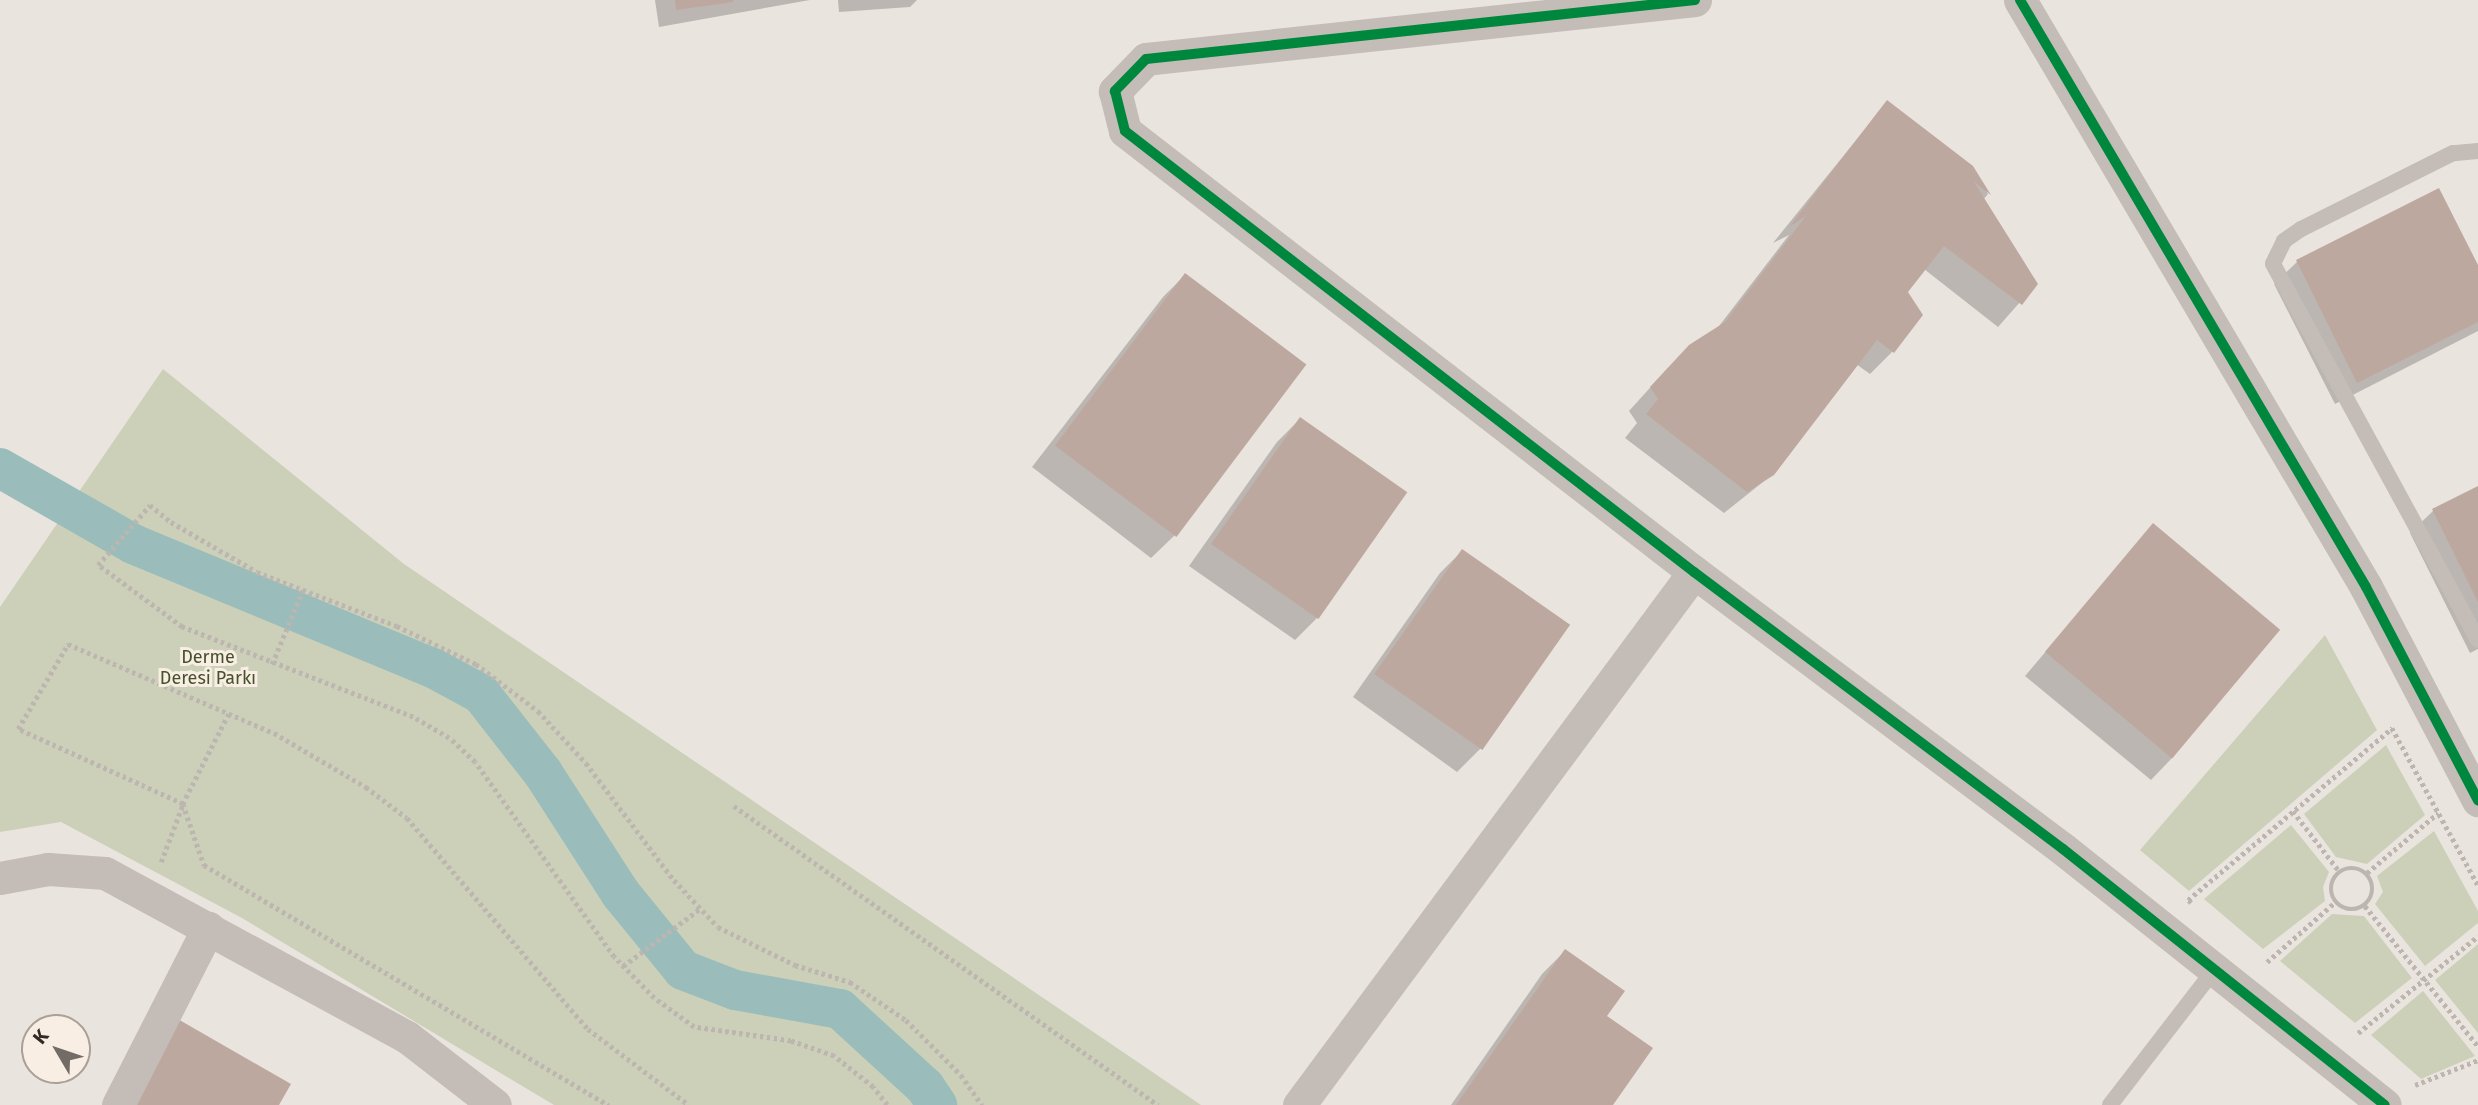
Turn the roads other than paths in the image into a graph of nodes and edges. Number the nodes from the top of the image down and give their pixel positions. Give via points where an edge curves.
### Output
1 (1695, 0) edge
2 (2020, 0) edge
3 (2478, 151) edge
4 (1693, 572) junction
5 (2478, 640) edge
6 (2478, 800) edge
7 (0, 878) edge
8 (208, 928) junction
9 (2214, 970) junction
10 (118, 1105) edge
11 (495, 1105) edge
12 (1300, 1105) edge
13 (2110, 1105) edge
14 (2385, 1105) edge

1 - 4 street via 1146,59 1115,91 1125,131
2 - 6 street via 2366,586
3 - 5 lane via 2453,153 2301,229 2284,241 2273,264
4 - 9 street via 2063,849
4 - 12 street
7 - 8 street via 48,869 105,873
8 - 10 street
8 - 11 street via 407,1037
9 - 13 lane
9 - 14 street

